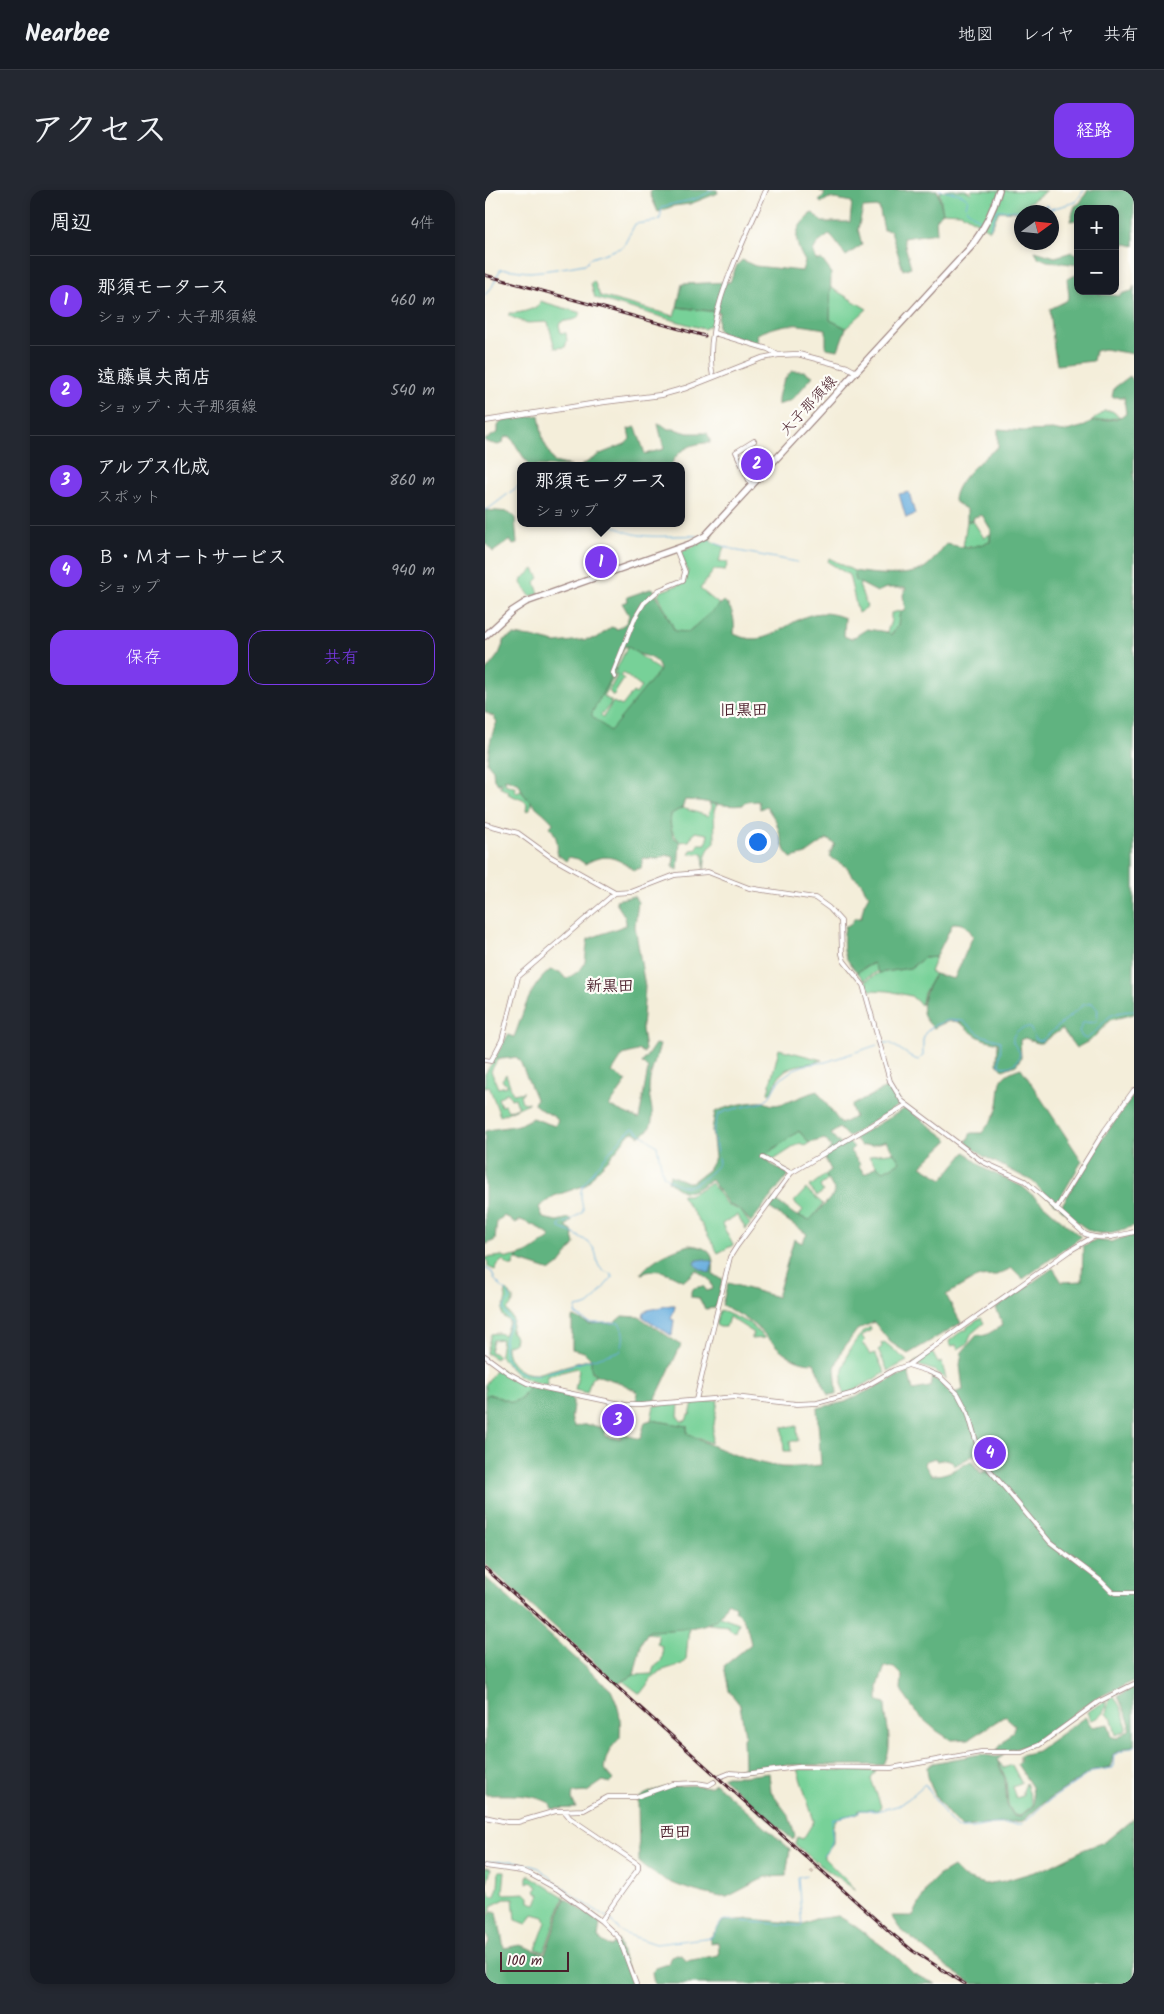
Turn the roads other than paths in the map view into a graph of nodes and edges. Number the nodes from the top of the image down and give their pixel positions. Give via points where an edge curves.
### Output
1 (766, 190) edge
2 (999, 190) edge
3 (714, 333) junction
4 (777, 355) junction
5 (856, 372) junction
6 (713, 377) junction
7 (485, 420) edge
8 (754, 441) dead end
9 (752, 487) junction
10 (676, 549) junction
11 (486, 634) edge
12 (615, 677) dead end
13 (485, 825) edge
14 (615, 893) junction
15 (485, 1060) edge
16 (1134, 1090) edge
17 (907, 1105) junction
18 (763, 1158) dead end
19 (791, 1173) junction
20 (1056, 1208) junction
21 (1134, 1232) edge
22 (1093, 1237) junction
23 (485, 1356) edge
24 (907, 1365) junction
25 (696, 1400) junction
26 (1134, 1594) edge
27 (1134, 1684) edge
28 (720, 1777) dead end
29 (714, 1782) dead end
30 (565, 1812) junction
31 (485, 1817) edge
32 (485, 1866) edge
33 (601, 1921) junction
34 (636, 1984) edge

1 - 3 street via 721,296
2 - 5 main road, 大子那須線 via 980,235
3 - 4 street via 768,349
3 - 6 street
4 - 5 street via 799,354
4 - 6 street
5 - 9 main road, 大子那須線
6 - 7 street via 661,396
8 - 9 street via 736,452
9 - 10 main road, 大子那須線 via 705,536
10 - 11 main road, 大子那須線 via 525,602
10 - 12 street via 684,568 683,580 659,590 644,603 613,673
13 - 14 street via 518,833 551,857
14 - 15 street via 518,977 500,1044 491,1061
14 - 17 street via 631,892 675,875 708,872 743,886 808,896 822,902 841,921 841,954 863,985 890,1081
16 - 20 street
17 - 19 street
17 - 20 street via 983,1162 1025,1181
18 - 19 street
19 - 25 street via 733,1252
20 - 22 street via 1085,1234
21 - 22 street
22 - 24 street
23 - 25 street via 518,1379 549,1389 626,1404
24 - 25 street via 854,1393 817,1404 735,1397
24 - 26 street via 939,1376 957,1394 968,1413 979,1455 1050,1542 1111,1591
27 - 28 street via 1098,1702 1039,1745 1022,1752 981,1752 891,1768 798,1767 730,1773
29 - 30 street via 709,1786 682,1782 636,1797 608,1797 584,1810
30 - 31 street via 548,1813 518,1822
30 - 33 street via 638,1864 638,1869
32 - 33 street via 530,1874
33 - 34 street via 619,1938

